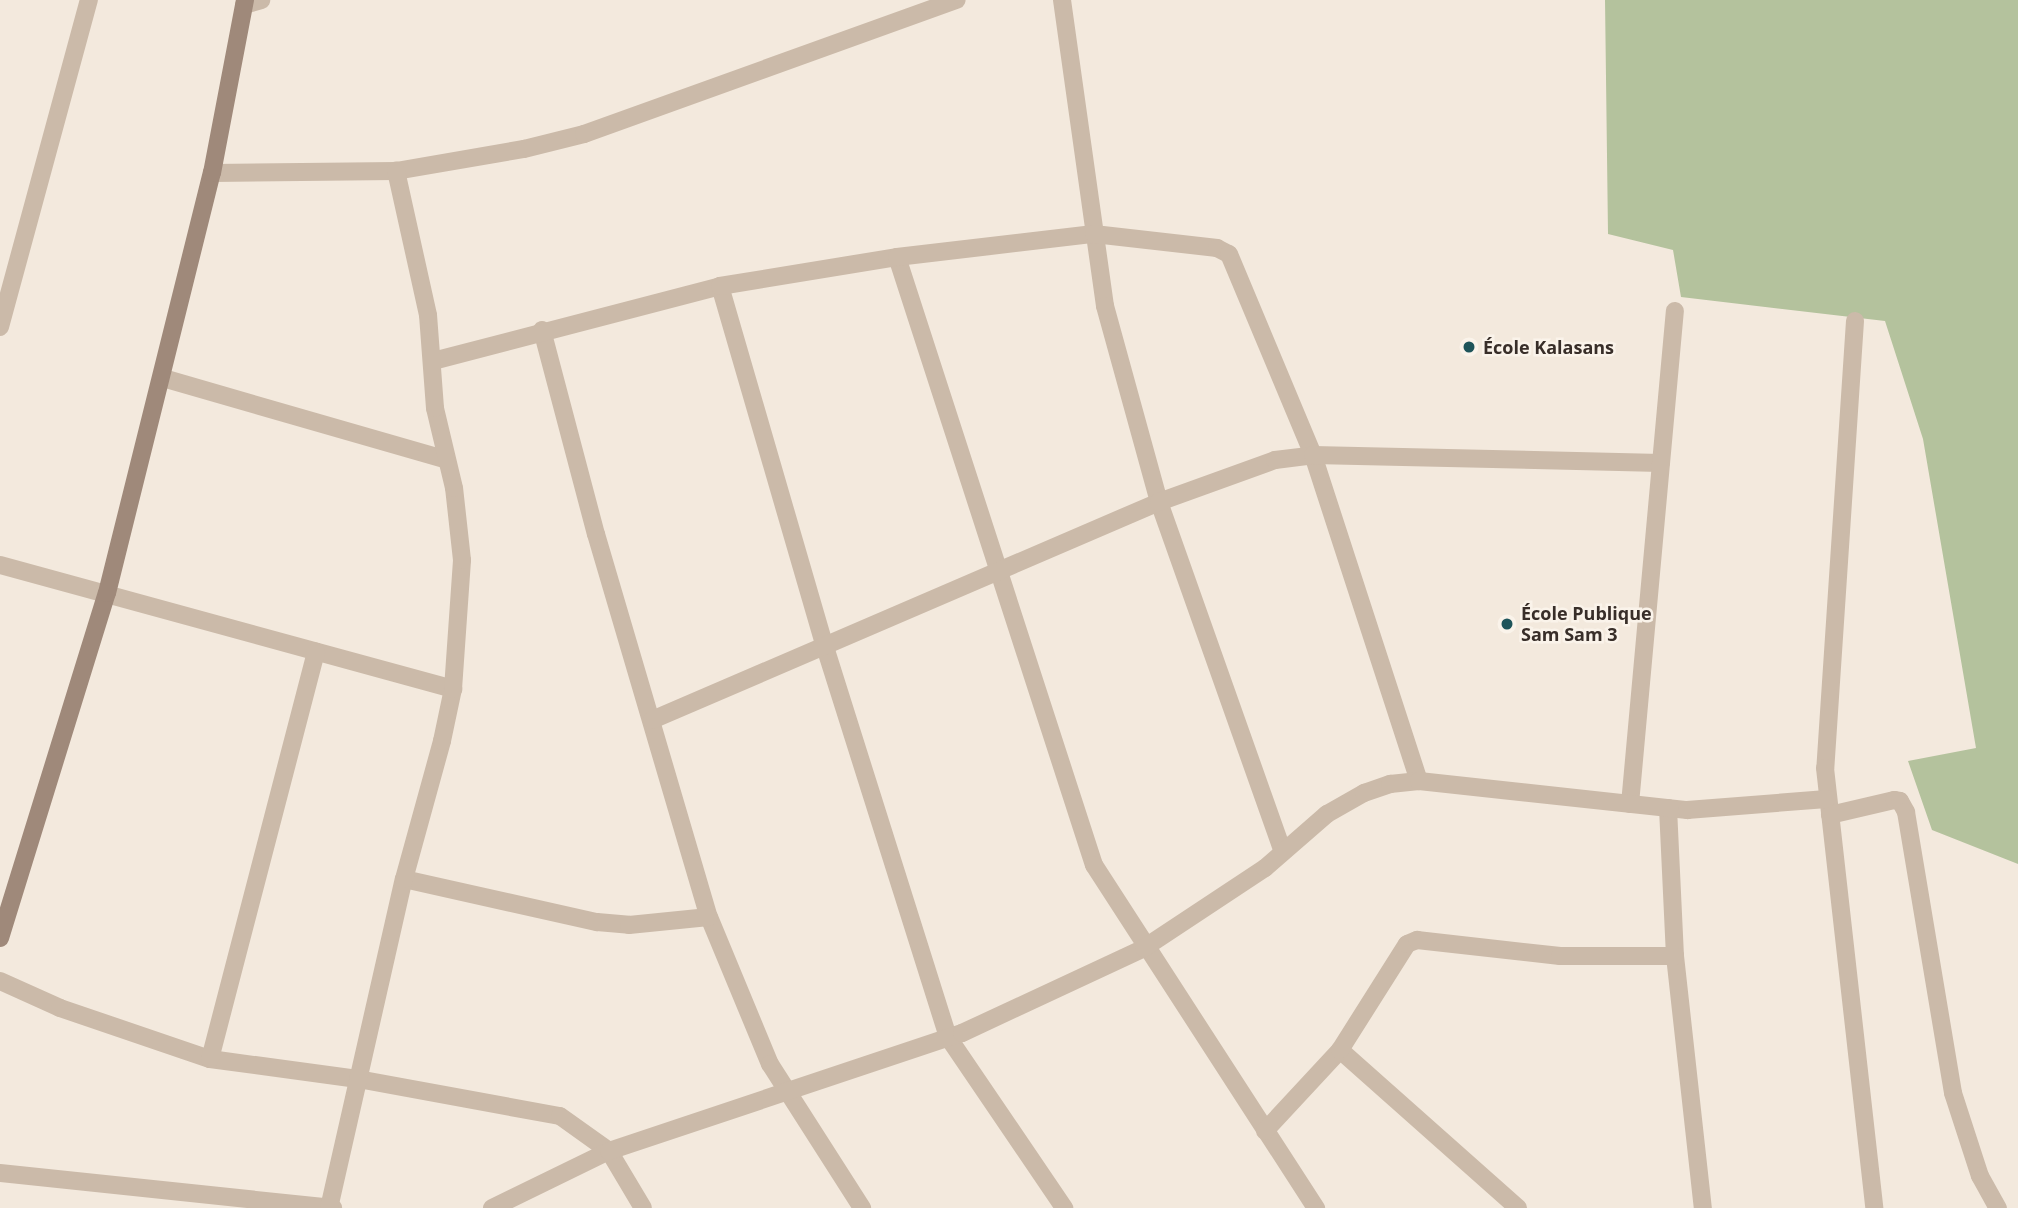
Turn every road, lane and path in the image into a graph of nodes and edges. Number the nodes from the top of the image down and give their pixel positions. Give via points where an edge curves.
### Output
1 (89, 0) edge
2 (957, 0) edge
3 (1062, 0) edge
4 (250, 2) edge
5 (396, 171) junction
6 (212, 173) junction
7 (1094, 234) junction
8 (897, 257) junction
9 (720, 286) junction
10 (1675, 311) dead end
11 (1855, 321) dead end
12 (0, 327) edge
13 (542, 330) junction
14 (433, 361) junction
15 (163, 378) junction
16 (1313, 455) junction
17 (444, 458) junction
18 (1661, 463) junction
19 (1159, 502) junction
20 (0, 565) edge
21 (998, 572) junction
22 (107, 593) junction
23 (825, 647) junction
24 (316, 652) junction
25 (453, 689) junction
26 (652, 720) junction
27 (1419, 781) junction
28 (1630, 804) junction
29 (1829, 807) junction
30 (1668, 808) junction
31 (1283, 852) junction
32 (404, 879) junction
33 (709, 916) junction
34 (0, 938) edge
35 (1144, 948) junction
36 (1675, 956) junction
37 (0, 981) edge
38 (948, 1037) junction
39 (1340, 1050) junction
40 (210, 1059) junction
41 (358, 1079) junction
42 (786, 1089) junction
43 (1265, 1131) junction
44 (609, 1151) junction
45 (0, 1172) edge
46 (331, 1208) edge
47 (492, 1208) edge
48 (643, 1208) edge
49 (862, 1208) edge
50 (1064, 1208) edge
51 (1316, 1208) edge
52 (1518, 1208) edge
53 (1703, 1208) edge
54 (1874, 1208) edge
55 (1998, 1208) edge

1 - 12 street
2 - 5 street via 584,134
3 - 7 street
4 - 6 street
5 - 6 street
5 - 14 street via 421,275
6 - 15 street
7 - 8 street
7 - 16 street via 1217,248 1229,254
7 - 19 street via 1105,306
8 - 9 street
8 - 21 street
9 - 13 street
9 - 23 street
10 - 18 street
11 - 29 street via 1825,768
13 - 14 street
13 - 26 street
14 - 17 street
15 - 17 street
15 - 22 street
16 - 18 street
16 - 19 street via 1275,460
16 - 27 street
17 - 25 street via 454,488 462,560
18 - 28 street
19 - 21 street
19 - 31 street
20 - 22 street
21 - 23 street
21 - 35 street via 1094,865
22 - 24 street
22 - 34 street
23 - 26 street
23 - 38 street
24 - 25 street
24 - 40 street
25 - 32 street
26 - 33 street
27 - 28 street
27 - 31 street via 1364,793 1327,814
28 - 30 street
29 - 30 street
29 - 54 street
29 - 55 street via 1894,800 1906,812 1953,1093 1980,1176
30 - 36 street
31 - 35 street
32 - 33 street via 597,922 629,925
32 - 41 street
33 - 42 street via 750,1022
35 - 38 street
35 - 43 street
36 - 39 street via 1560,956 1418,940 1399,953
36 - 53 street
37 - 40 street via 60,1008
38 - 42 street
38 - 50 street
39 - 43 street
39 - 52 street
40 - 41 street
41 - 44 street via 560,1116
41 - 46 street
42 - 44 street
42 - 49 street
43 - 51 street
44 - 47 street
44 - 48 street
45 - 46 street

